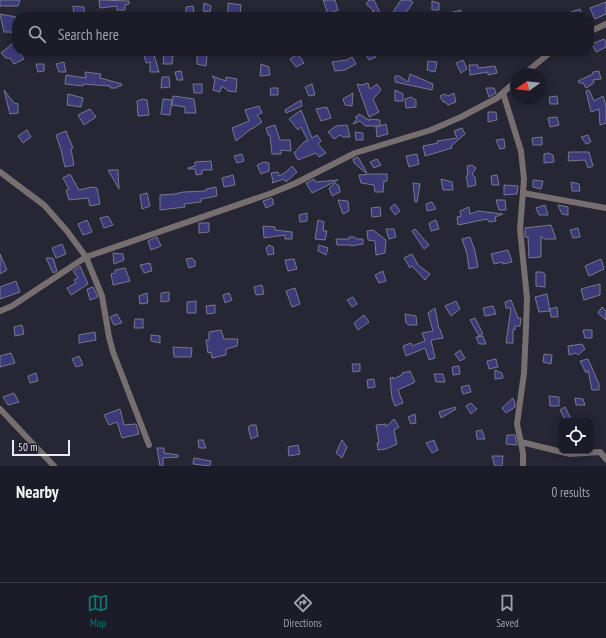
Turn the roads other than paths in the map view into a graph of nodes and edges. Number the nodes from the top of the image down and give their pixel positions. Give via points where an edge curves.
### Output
1 (606, 24) edge
2 (594, 30) edge
3 (546, 56) edge
4 (531, 68) edge
5 (510, 87) edge
6 (503, 93) junction
7 (0, 172) edge
8 (523, 193) junction
9 (606, 208) edge
10 (86, 257) junction
11 (0, 311) edge
12 (0, 409) edge
13 (521, 442) junction
14 (149, 445) dead end
15 (606, 459) edge
16 (54, 466) edge
17 (523, 466) edge

1 - 2 street
3 - 4 street
5 - 6 street
6 - 8 street via 520,151
6 - 10 street via 461,117 431,130 355,153 272,193
7 - 10 street via 44,205
8 - 9 street
8 - 13 street via 520,228 526,283 526,328 524,373 517,424
10 - 11 street via 12,306
10 - 14 street via 102,296 113,352
12 - 16 street
13 - 15 street via 570,454 600,452
13 - 17 street

